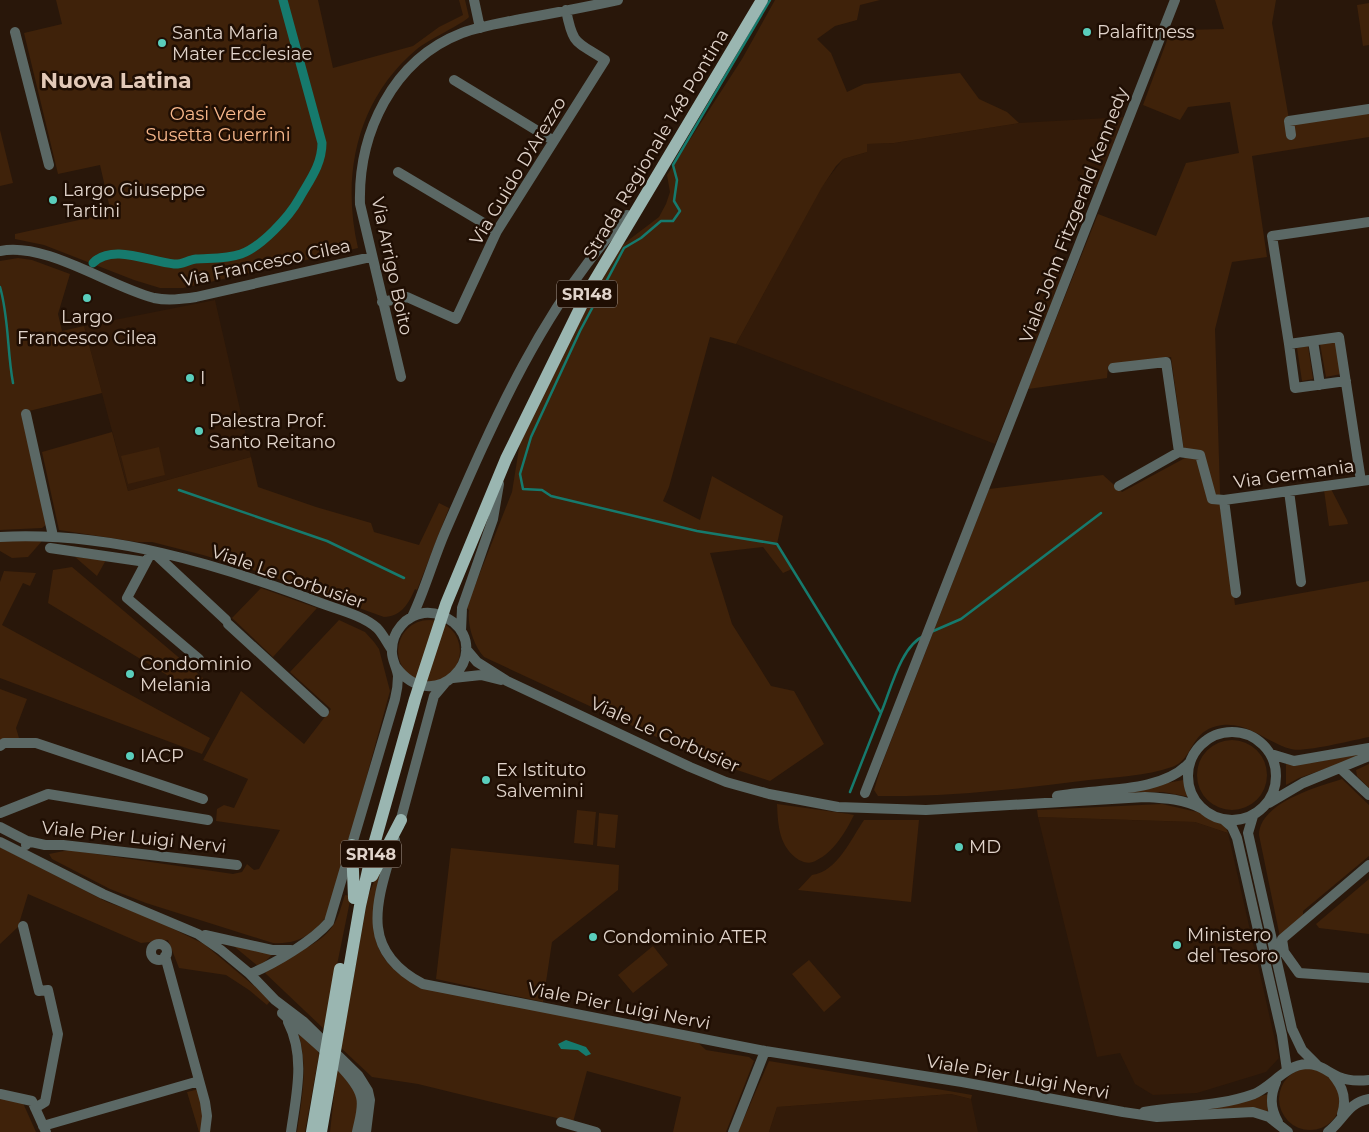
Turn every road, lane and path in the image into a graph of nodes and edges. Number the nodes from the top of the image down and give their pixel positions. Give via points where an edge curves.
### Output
1 (474, 0) edge
2 (618, 0) edge
3 (752, 0) edge
4 (762, 0) edge
5 (1175, 0) edge
6 (566, 10) junction
7 (480, 28) junction
8 (15, 32) dead end
9 (454, 80) dead end
10 (1369, 109) edge
11 (1291, 135) dead end
12 (554, 141) junction
13 (49, 165) dead end
14 (398, 172) dead end
15 (627, 215) junction
16 (1369, 222) edge
17 (497, 232) junction
18 (0, 251) edge
19 (371, 258) junction
20 (382, 302) junction
21 (1313, 341) junction
22 (1289, 344) junction
23 (1114, 368) dead end
24 (401, 377) dead end
25 (1346, 381) junction
26 (1320, 385) junction
27 (26, 414) dead end
28 (1179, 452) junction
29 (506, 459) junction
30 (1365, 481) edge
31 (1119, 486) dead end
32 (1289, 491) junction
33 (1224, 500) junction
34 (53, 536) junction
35 (0, 537) edge
36 (50, 548) dead end
37 (152, 551) junction
38 (190, 561) junction
39 (146, 562) junction
40 (185, 582) junction
41 (1301, 582) dead end
42 (1236, 593) dead end
43 (443, 603) junction
44 (412, 617) junction
45 (461, 632) junction
46 (466, 649) junction
47 (392, 650) junction
48 (199, 659) dead end
49 (396, 667) junction
50 (449, 680) junction
51 (507, 681) junction
52 (324, 712) dead end
53 (0, 746) edge
54 (1369, 748) edge
55 (1271, 754) junction
56 (1369, 756) edge
57 (1189, 764) junction
58 (1340, 768) junction
59 (865, 793) dead end
60 (1369, 795) edge
61 (203, 798) dead end
62 (1025, 803) junction
63 (1266, 805) junction
64 (1203, 809) junction
65 (0, 813) edge
66 (1252, 816) junction
67 (208, 820) dead end
68 (401, 820) junction
69 (1224, 820) junction
70 (0, 827) edge
71 (27, 841) junction
72 (0, 842) edge
73 (352, 845) junction
74 (24, 854) junction
75 (237, 865) dead end
76 (1369, 865) edge
77 (357, 902) junction
78 (23, 926) dead end
79 (198, 934) junction
80 (294, 949) junction
81 (165, 956) dead end
82 (250, 974) junction
83 (1369, 978) edge
84 (275, 1000) junction
85 (337, 1011) junction
86 (282, 1013) junction
87 (765, 1050) junction
88 (1317, 1066) junction
89 (1287, 1070) junction
90 (1332, 1074) junction
91 (1369, 1080) edge
92 (199, 1081) junction
93 (1277, 1081) junction
94 (0, 1094) edge
95 (1369, 1099) edge
96 (35, 1108) junction
97 (1138, 1114) junction
98 (64, 1120) junction
99 (562, 1122) dead end
100 (1339, 1122) junction
101 (44, 1129) edge
102 (1284, 1129) edge
103 (57, 1132) edge
104 (205, 1132) edge
105 (291, 1132) edge
106 (311, 1132) edge
107 (321, 1132) edge
108 (357, 1132) edge
109 (366, 1132) edge
110 (596, 1132) edge
111 (733, 1132) edge
112 (1328, 1132) edge

1 - 7 street
2 - 6 street, Via Arrigo Boito
3 - 15 main road, Strada Regionale 148 Pontina / SR148
4 - 29 main road, Strada Regionale 148 Pontina / SR148 via 589,290
5 - 59 street, Viale John Fitzgerald Kennedy via 1008,443 930,626
6 - 7 street, Via Arrigo Boito
6 - 12 street, Via Guido D'Arezzo via 575,40 605,60
7 - 19 street, Via Arrigo Boito via 449,39 427,52 401,76 377,114 368,134 359,180 360,204
8 - 13 street
9 - 12 street
10 - 11 street via 1289,121
12 - 17 street, Via Guido D'Arezzo
14 - 17 street
15 - 43 main road, Strada Regionale 148 Pontina / SR148 via 544,361 488,478
15 - 44 street via 600,244 563,294 515,380 473,467
16 - 22 street via 1272,236
17 - 20 street, Via Guido D'Arezzo via 456,319 407,297
18 - 19 street, Via Francesco Cilea via 36,252 142,294 167,300
19 - 20 street, Via Arrigo Boito
20 - 24 street, Via Arrigo Boito
21 - 22 street
21 - 25 street via 1340,337
21 - 26 street
22 - 26 street via 1295,388
23 - 28 street via 1166,362
25 - 26 street
25 - 30 street
27 - 34 street
28 - 31 street
28 - 33 street, Via Germania via 1200,455 1212,499
29 - 43 main road, Strada Regionale 148 Pontina / SR148
29 - 45 street via 493,519 461,610
30 - 32 street, Via Germania
32 - 33 street, Via Germania
32 - 41 street
33 - 42 street, Via Germania
34 - 35 street, Viale Le Corbusier
34 - 37 street, Viale Le Corbusier
36 - 39 street
37 - 38 street, Viale Le Corbusier
37 - 39 street
37 - 40 street
38 - 40 street, Viale Le Corbusier via 182,567
38 - 47 street, Viale Le Corbusier via 258,580 369,622
39 - 48 street via 128,598
40 - 52 street
43 - 77 main road, Strada Regionale 148 Pontina / SR148 via 412,698
44 - 45 street via 439,614
44 - 47 street via 398,630
45 - 46 street
46 - 50 street via 465,660
46 - 51 street, Viale Le Corbusier via 477,662
47 - 49 street
49 - 50 street via 403,676 418,685 434,686
49 - 73 street via 395,699
50 - 51 street, Viale Le Corbusier via 481,675
50 - 68 street, Viale Pier Luigi Nervi via 434,696
51 - 62 street, Viale Le Corbusier via 690,767 726,782 769,794 860,809 926,810
53 - 61 street via 4,743 36,743
54 - 55 street, Viale Le Corbusier via 1294,761
55 - 57 street, Viale Le Corbusier via 1249,734 1227,732 1206,740
55 - 63 street via 1276,766 1276,780
56 - 58 street
57 - 62 street, Viale Le Corbusier via 1169,779 1150,784
57 - 64 street via 1190,788
58 - 60 street
58 - 63 street via 1303,782
62 - 64 street, Viale Le Corbusier via 1145,797 1191,803
63 - 66 street
64 - 69 street, Viale Le Corbusier
65 - 67 street, Viale Pier Luigi Nervi via 48,794
66 - 69 street
66 - 88 street via 1248,833 1292,1029 1302,1050
68 - 77 main road
68 - 87 street, Viale Pier Luigi Nervi via 385,876 377,921 378,937 384,951 405,975 440,989
69 - 89 street via 1237,838
70 - 71 street, Viale Pier Luigi Nervi
71 - 74 street, Viale Pier Luigi Nervi
71 - 75 street, Viale Pier Luigi Nervi
72 - 74 street, Viale Pier Luigi Nervi
73 - 77 main road
73 - 80 street via 329,922
74 - 79 street, Viale Pier Luigi Nervi via 103,894
76 - 83 street via 1282,939 1284,952 1299,973
77 - 85 main road, Strada Regionale 148 Pontina / SR148
78 - 96 street via 40,991 48,990 58,1034 44,1102
79 - 80 street, Viale Pier Luigi Nervi via 272,950
79 - 82 street, Viale Pier Luigi Nervi
80 - 82 street
81 - 92 street
82 - 84 street, Viale Pier Luigi Nervi
84 - 86 street
84 - 109 street, Viale Pier Luigi Nervi via 304,1022 364,1083 370,1100
85 - 106 main road, Strada Regionale 148 Pontina / SR148
85 - 107 main road, Strada Regionale 148 Pontina / SR148
86 - 105 street via 294,1034 298,1058
86 - 108 street via 354,1082 362,1105
87 - 97 street, Viale Pier Luigi Nervi
87 - 111 street
88 - 89 street via 1307,1064
88 - 90 street
89 - 93 street, Viale Pier Luigi Nervi
90 - 91 street via 1351,1080
90 - 100 street via 1339,1082 1344,1097
92 - 98 street
92 - 104 street via 206,1109
93 - 97 street, Viale Pier Luigi Nervi via 1241,1098
93 - 102 street, Viale Pier Luigi Nervi via 1271,1104
94 - 96 street via 32,1101
95 - 100 street via 1346,1110
96 - 101 street
97 - 102 street, Viale Pier Luigi Nervi via 1157,1117 1253,1112 1269,1117
98 - 101 street
98 - 103 street
99 - 110 street
100 - 112 street

